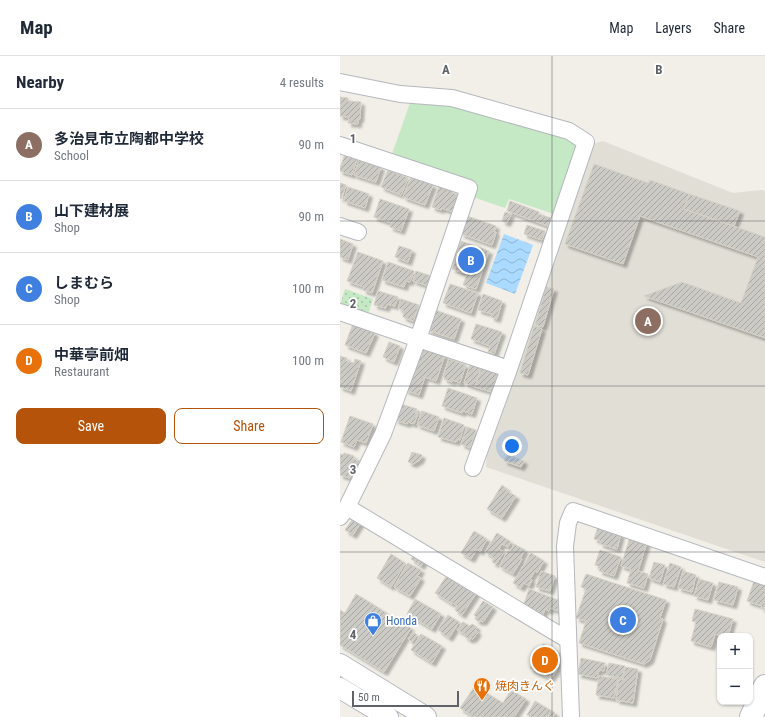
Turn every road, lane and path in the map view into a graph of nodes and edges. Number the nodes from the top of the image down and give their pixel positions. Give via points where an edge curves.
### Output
1 (340, 82) edge
2 (340, 145) edge
3 (340, 226) edge
4 (358, 232) dead end
5 (340, 312) edge
6 (418, 339) junction
7 (509, 369) junction
8 (473, 468) dead end
9 (343, 512) edge
10 (765, 576) edge
11 (568, 640) junction
12 (340, 664) edge
13 (765, 686) edge
14 (340, 688) edge
15 (388, 717) edge
16 (426, 717) edge
17 (571, 717) edge
18 (751, 717) edge

1 - 7 street via 400,94 452,98 569,131 586,142
2 - 6 street via 469,188
3 - 4 street
5 - 6 street
6 - 7 street
6 - 9 street via 383,434
7 - 8 street
9 - 11 street
10 - 11 street via 573,511 568,523 565,546
11 - 17 street
12 - 16 street
13 - 18 main road
14 - 15 street

